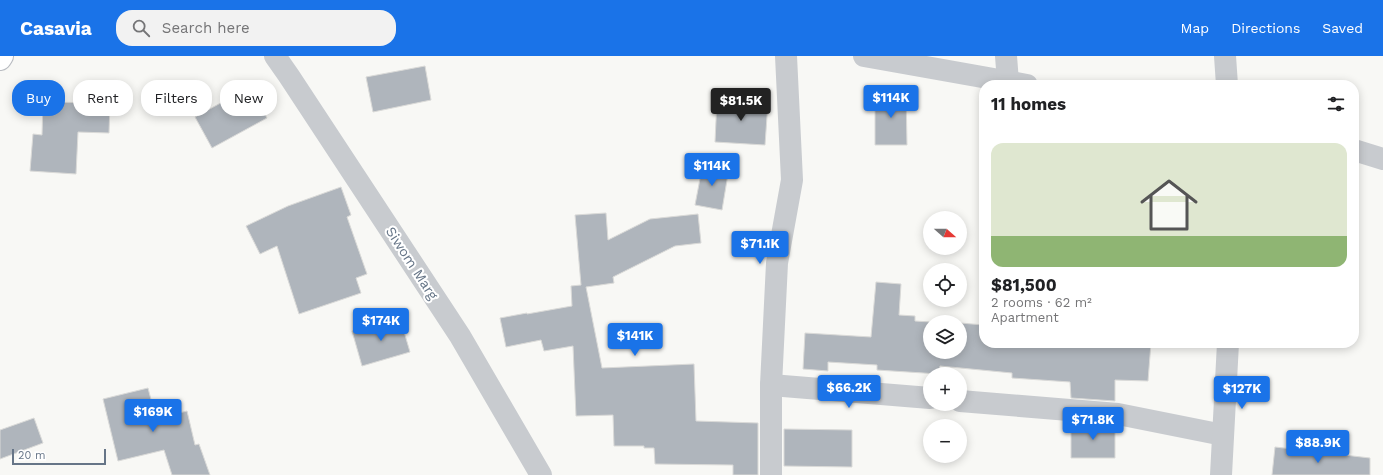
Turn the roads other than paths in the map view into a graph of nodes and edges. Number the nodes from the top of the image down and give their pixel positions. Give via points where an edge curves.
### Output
1 (2, 56) edge
2 (275, 56) edge
3 (786, 56) edge
4 (864, 56) edge
5 (1006, 56) edge
6 (1225, 56) edge
7 (0, 59) edge
8 (1001, 80) edge
9 (1017, 80) edge
10 (1226, 80) edge
11 (1359, 152) edge
12 (1383, 159) edge
13 (1228, 348) edge
14 (771, 385) junction
15 (923, 397) edge
16 (967, 402) edge
17 (1223, 435) junction
18 (541, 475) edge
19 (771, 475) edge
20 (1221, 475) edge

1 - 7 main road
2 - 18 street, Siwom Marg via 460,336
3 - 14 street via 792,180 777,263
4 - 8 street
5 - 9 street
6 - 10 street
11 - 12 street
13 - 17 street
14 - 15 street
14 - 19 street
16 - 17 street via 1118,414
17 - 20 street

